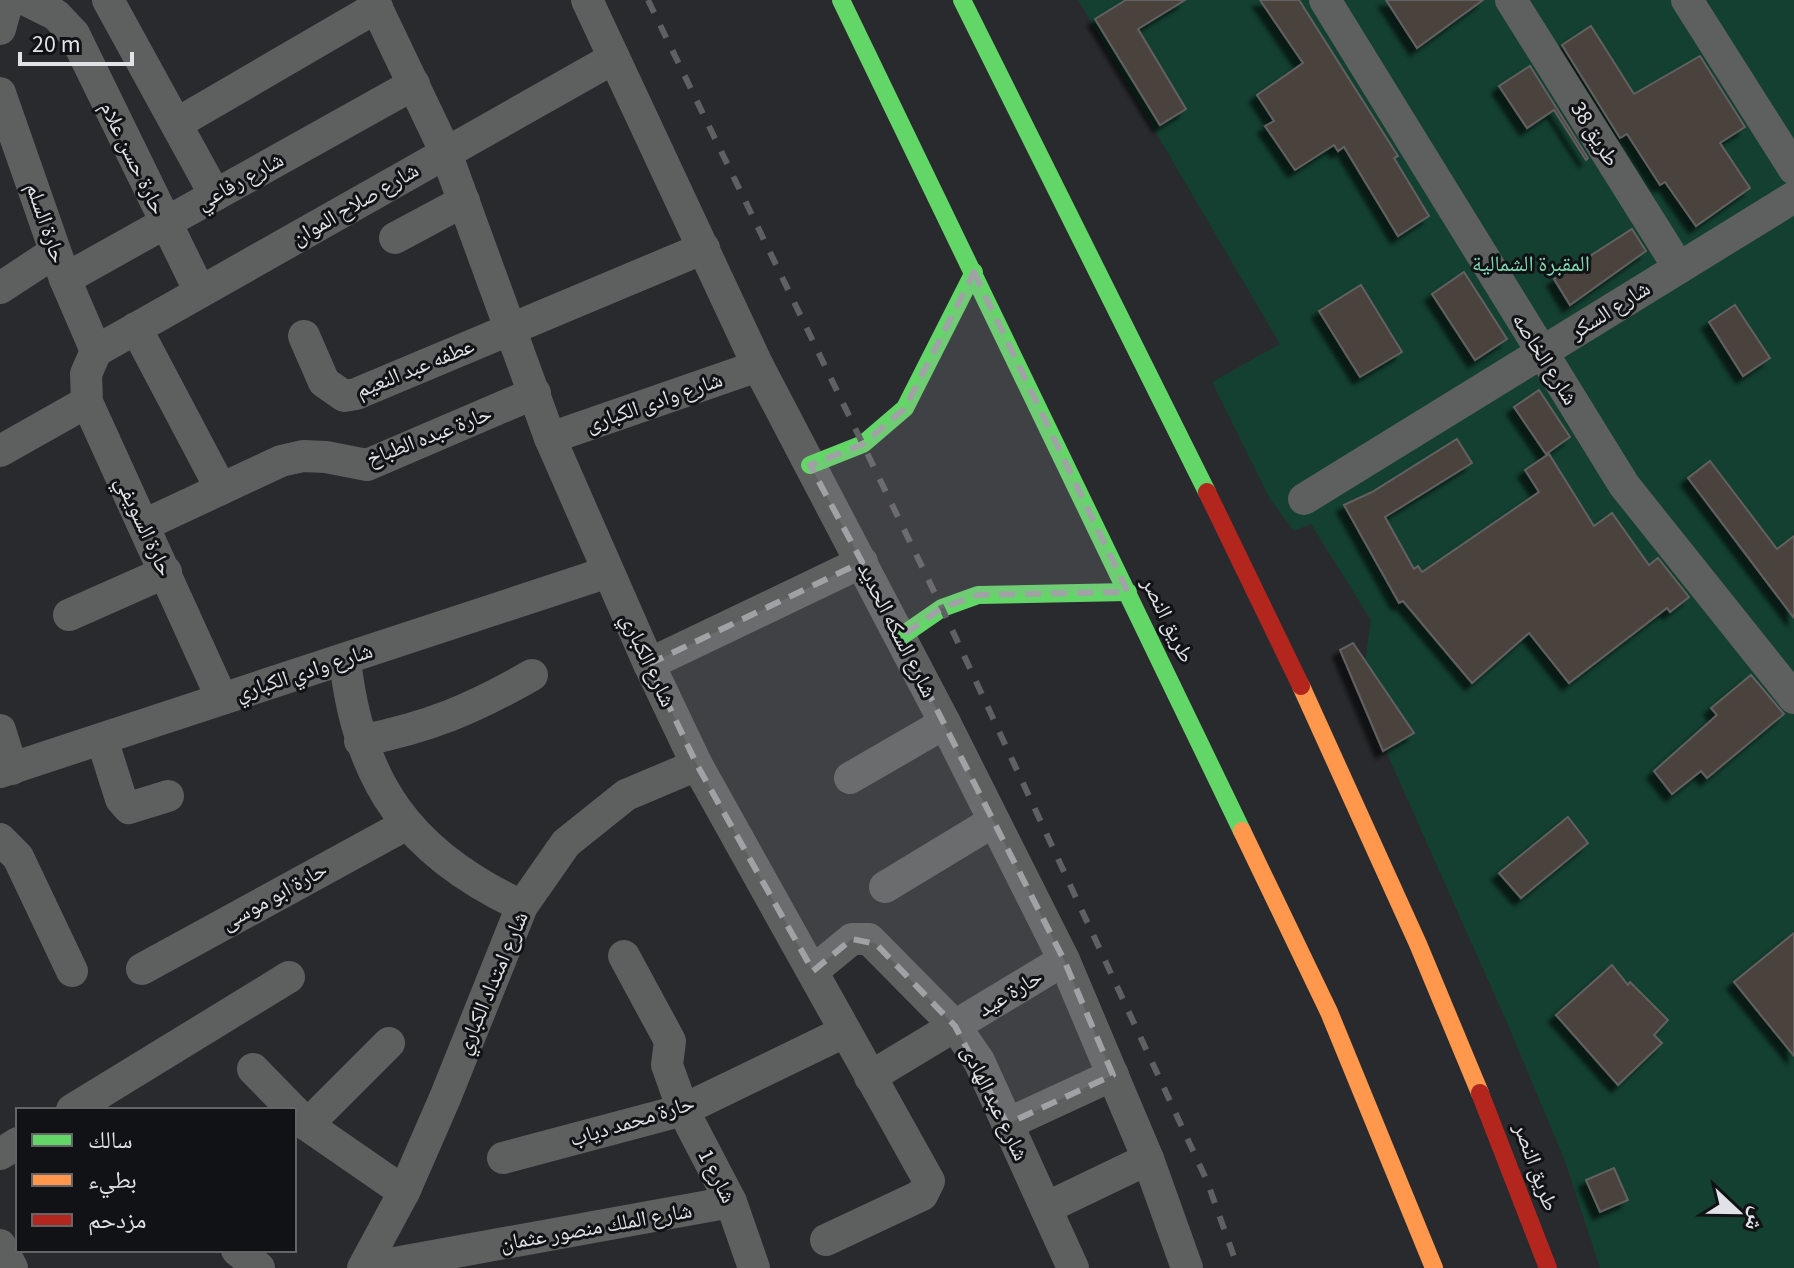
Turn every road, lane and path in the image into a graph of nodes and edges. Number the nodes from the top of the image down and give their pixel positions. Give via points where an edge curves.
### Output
1 (8, 0) edge
2 (26, 0) edge
3 (108, 0) edge
4 (587, 0) edge
5 (962, 0) edge
6 (1325, 0) edge
7 (1511, 0) edge
8 (1687, 0) edge
9 (842, 2) edge
10 (375, 3) edge
11 (0, 29) edge
12 (614, 58) junction
13 (414, 84) junction
14 (0, 93) edge
15 (176, 124) junction
16 (446, 153) junction
17 (1794, 169) edge
18 (215, 195) junction
19 (1794, 197) edge
20 (464, 201) junction
21 (165, 223) junction
22 (395, 238) dead end
23 (704, 248) junction
24 (60, 266) junction
25 (1679, 268) junction
26 (974, 272) junction
27 (0, 288) edge
28 (200, 292) junction
29 (136, 328) junction
30 (511, 330) junction
31 (304, 336) dead end
32 (96, 351) junction
33 (1540, 353) junction
34 (758, 366) junction
35 (535, 393) junction
36 (87, 402) junction
37 (550, 438) junction
38 (0, 451) edge
39 (810, 465) junction
40 (221, 489) junction
41 (1304, 499) dead end
42 (144, 525) junction
43 (862, 562) junction
44 (166, 572) junction
45 (608, 572) junction
46 (1128, 592) junction
47 (69, 615) dead end
48 (900, 637) junction
49 (345, 659) junction
50 (649, 664) junction
51 (532, 675) dead end
52 (1794, 698) edge
53 (222, 699) junction
54 (945, 723) junction
55 (0, 730) edge
56 (102, 739) junction
57 (360, 741) junction
58 (697, 765) junction
59 (6, 770) edge
60 (850, 778) dead end
61 (168, 796) dead end
62 (994, 821) junction
63 (407, 824) junction
64 (0, 839) edge
65 (885, 887) dead end
66 (522, 906) junction
67 (624, 956) dead end
68 (1064, 960) junction
69 (142, 969) dead end
70 (72, 971) dead end
71 (813, 971) junction
72 (289, 977) dead end
73 (955, 1026) junction
74 (844, 1032) junction
75 (389, 1043) dead end
76 (253, 1069) dead end
77 (1113, 1075) junction
78 (870, 1077) junction
79 (75, 1108) edge
80 (291, 1108) edge
81 (683, 1110) junction
82 (298, 1115) edge
83 (1007, 1124) junction
84 (503, 1158) dead end
85 (1148, 1159) junction
86 (404, 1192) junction
87 (731, 1202) junction
88 (1046, 1208) junction
89 (826, 1240) dead end
90 (0, 1245) edge
91 (239, 1252) edge
92 (750, 1267) edge
93 (12, 1268) edge
94 (259, 1268) edge
95 (365, 1268) edge
96 (1073, 1268) edge
97 (1187, 1268) edge
98 (1434, 1268) edge
99 (1548, 1268) edge

1 - 11 street
2 - 21 street, حارة حسن علام via 56,15 74,34
3 - 15 street
4 - 12 street, شارع السكه الحديد
5 - 99 highway, طريق النصر via 1301,685 1497,1129
6 - 33 street, شارع الخاصه
7 - 25 street, طريق 38
8 - 17 street
9 - 26 highway, طريق النصر
10 - 13 street, شارع الكباري
10 - 15 street
12 - 16 street, شارع صلاح الموان
12 - 23 street, شارع السكه الحديد
13 - 16 street, شارع الكباري
13 - 18 street, شارع رفاعي
14 - 24 street, حارة السلم
15 - 18 street
16 - 20 street, شارع الكباري
16 - 28 street, شارع صلاح الموان
18 - 21 street, شارع رفاعي
19 - 25 street, شارع السكر
20 - 22 street
20 - 30 street, شارع الكباري
21 - 24 street, شارع رفاعي
21 - 28 street, حارة حسن علام
23 - 30 street
23 - 34 street, شارع السكه الحديد
24 - 27 street, شارع رفاعي
24 - 32 street, حارة السلم
25 - 33 street, شارع السكر
26 - 39 highway via 905,408 863,444
26 - 46 highway, طريق النصر
28 - 29 street, شارع صلاح الموان
29 - 32 street, شارع صلاح الموان
29 - 40 street
30 - 31 street, عطفه عبد النعيم via 344,396 324,382
30 - 35 street, شارع الكباري
32 - 36 street via 86,374
33 - 41 street, شارع السكر
33 - 52 street, شارع الخاصه via 1624,485
34 - 37 street, شارع وادى الكبارى
34 - 39 street, شارع السكه الحديد
35 - 37 street, شارع الكباري
35 - 40 street, حارة عبده الطباخ via 367,465 303,456
36 - 38 street
36 - 42 street, حارة السويفي
37 - 45 street, شارع الكباري
39 - 43 street, شارع السكه الحديد
40 - 42 street, حارة عبده الطباخ
42 - 44 street, حارة السويفي
43 - 48 street, شارع السكه الحديد
43 - 50 street
44 - 47 street
44 - 53 street, حارة السويفي
45 - 49 street, شارع وادي الكباري
45 - 50 street, شارع الكباري
46 - 48 highway via 978,595 942,608
46 - 98 highway, طريق النصر via 1329,1012
48 - 54 street, شارع السكه الحديد
49 - 53 street, شارع وادي الكباري
49 - 57 street
50 - 58 street, شارع الكباري
51 - 57 street via 478,706 421,728
53 - 56 street, شارع وادي الكباري
54 - 60 street
54 - 62 street, شارع السكه الحديد
55 - 59 street
56 - 59 street, شارع وادي الكباري
56 - 61 street via 121,799 129,808
57 - 63 street via 380,785
58 - 66 street, شارع امتداد الكباري via 626,795 566,843
58 - 71 street, شارع الكباري
62 - 65 street
62 - 68 street, شارع السكه الحديد
63 - 66 street via 440,859 479,886
63 - 69 street, حارة ابو موسى
64 - 70 street via 18,857
66 - 86 street, شارع امتداد الكباري
67 - 81 street, شارع 1 via 670,1041 667,1065
68 - 73 street, حارة عيد
68 - 77 street, شارع السكه الحديد
71 - 73 street, شارع عبد الهادى via 852,939 869,939
71 - 74 street, شارع الكباري
72 - 79 street
73 - 78 street, حارة عيد
73 - 83 street, شارع عبد الهادى via 979,1061
74 - 78 street, شارع الكباري
74 - 81 street, حارة محمد دياب
75 - 82 street
76 - 80 street
77 - 83 street
77 - 85 street, شارع السكه الحديد
78 - 89 street, شارع الكباري via 929,1181 928,1189
81 - 84 street, حارة محمد دياب
81 - 87 street, شارع 1
82 - 86 street
83 - 88 street, شارع عبد الهادى
85 - 88 street
85 - 97 street, شارع السكه الحديد
86 - 95 street, شارع امتداد الكباري
87 - 92 street, شارع 1
87 - 95 street, شارع الملك منصور عثمان
88 - 96 street, شارع عبد الهادى
90 - 93 street
91 - 94 street

